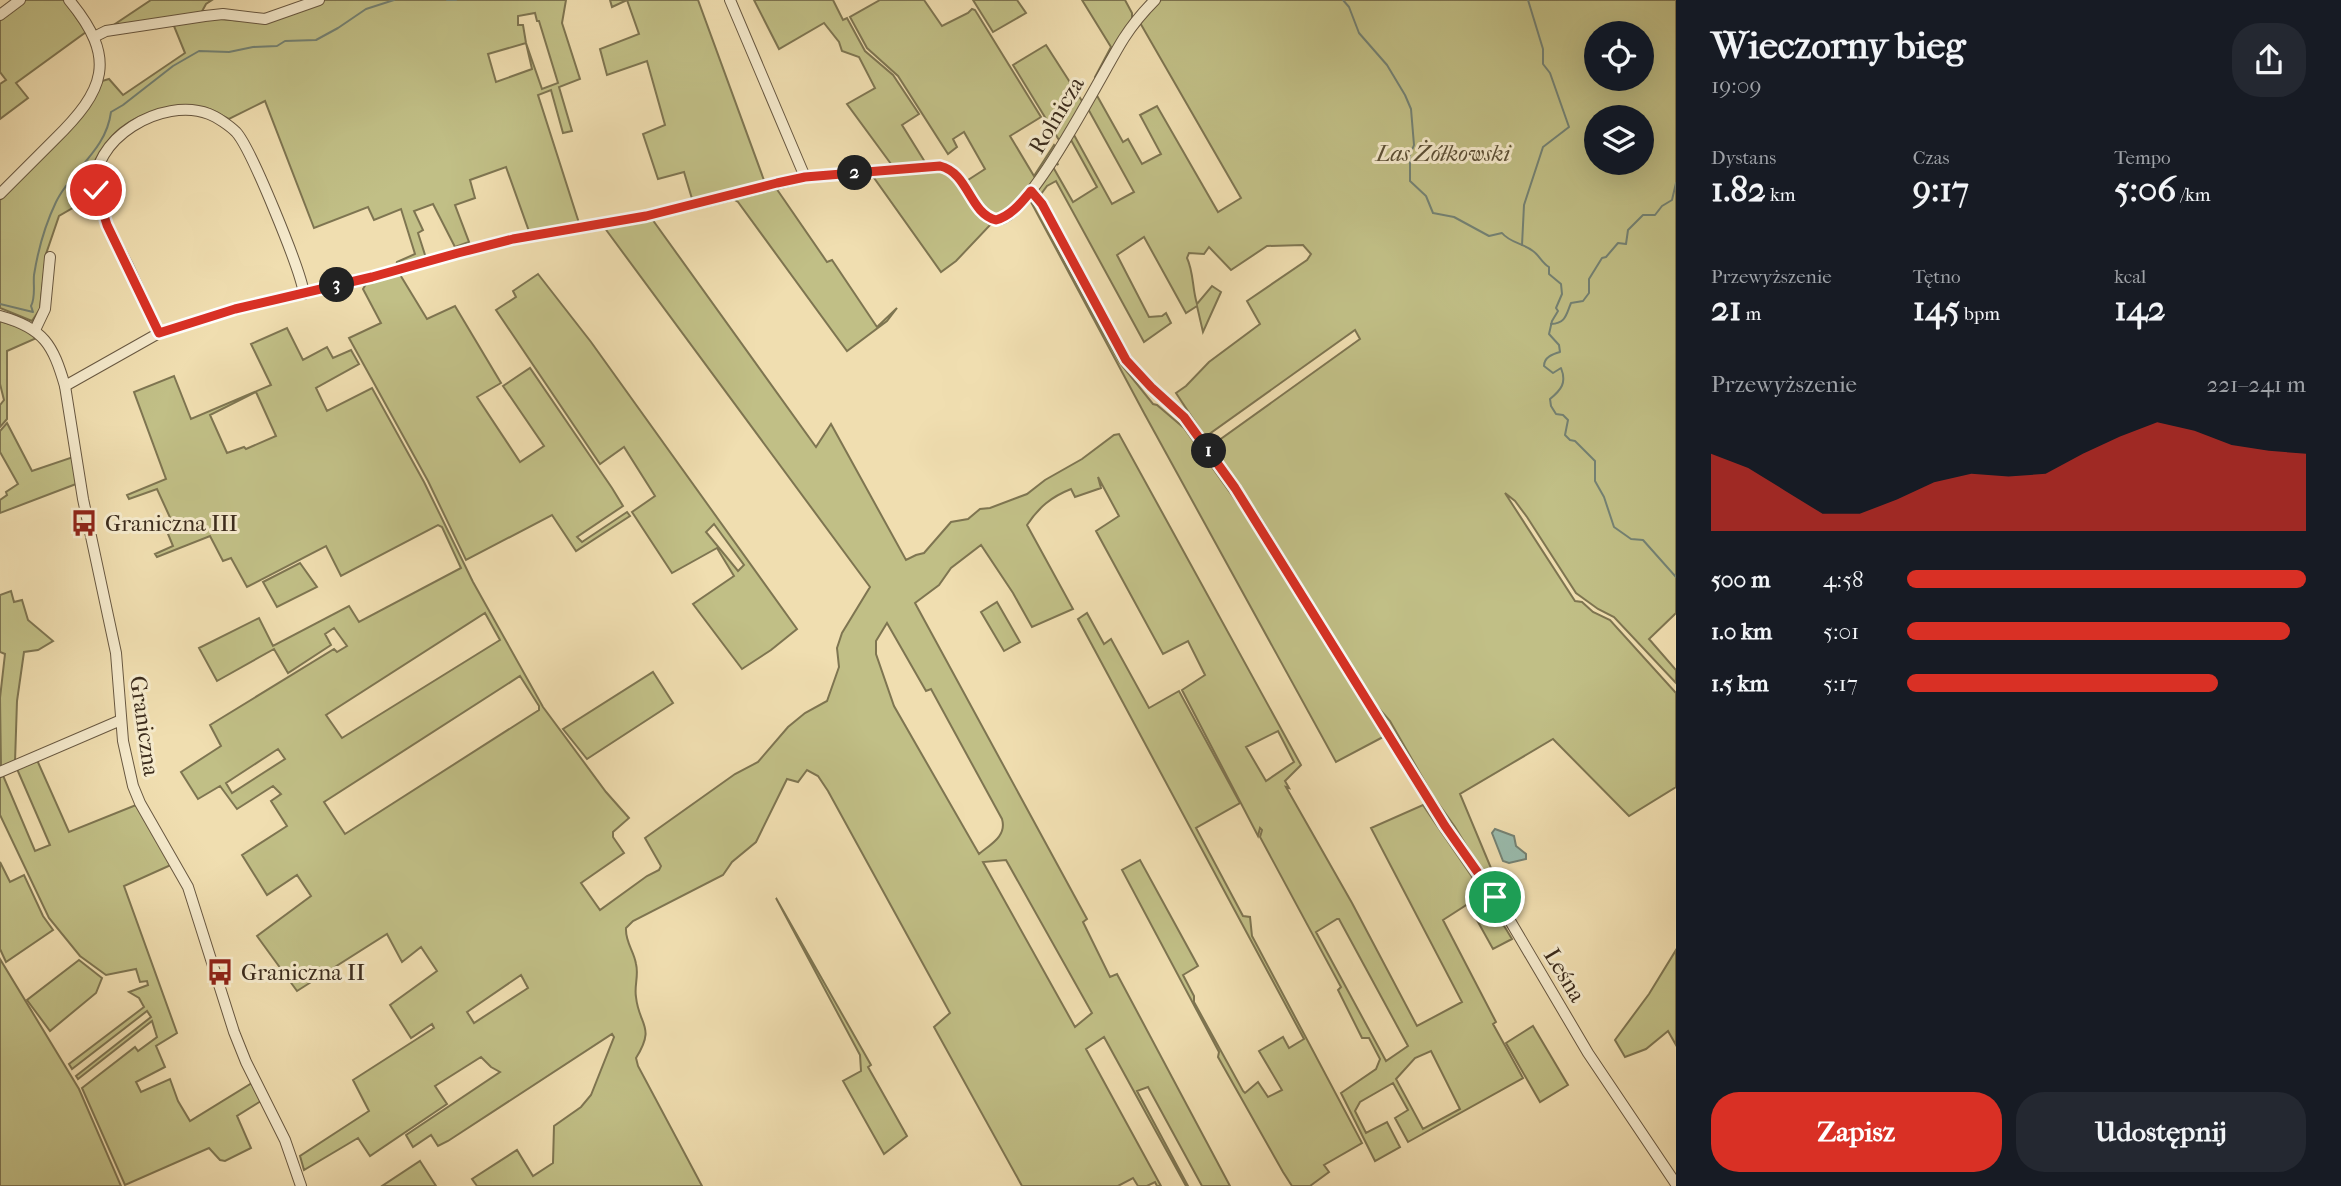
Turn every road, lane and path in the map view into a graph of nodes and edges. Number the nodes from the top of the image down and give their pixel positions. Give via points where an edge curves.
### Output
1 (20, 0) edge
2 (69, 0) edge
3 (319, 0) edge
4 (730, 0) edge
5 (1155, 0) edge
6 (0, 15) edge
7 (94, 37) junction
8 (805, 177) junction
9 (1031, 191) junction
10 (0, 194) edge
11 (50, 257) dead end
12 (304, 293) junction
13 (0, 316) edge
14 (35, 330) junction
15 (159, 333) junction
16 (65, 386) junction
17 (121, 720) junction
18 (0, 772) edge
19 (1676, 1184) edge
20 (301, 1186) edge

1 - 6 street
2 - 7 street
3 - 7 street via 265,19 223,14 106,31
4 - 8 street
5 - 9 street, Rolnicza via 1124,38
7 - 10 street via 100,73 91,97
8 - 9 street, Rolnicza via 940,166 957,174 985,215 996,220 1016,209
8 - 12 street, Rolnicza via 646,216 506,241
9 - 19 street, Leśna via 1126,360 1184,417 1235,488 1445,826 1509,919 1588,1053
11 - 14 street via 45,309
12 - 15 street, Rolnicza
12 - 15 street via 255,164 236,132 209,114 162,112 117,137 103,156 96,190 107,225
13 - 14 street
14 - 16 street, Graniczna via 51,349
15 - 16 street, Rolnicza
16 - 17 street, Graniczna via 83,499 116,653
17 - 18 street
17 - 20 street, Graniczna via 133,786 188,887 234,1032 285,1140

